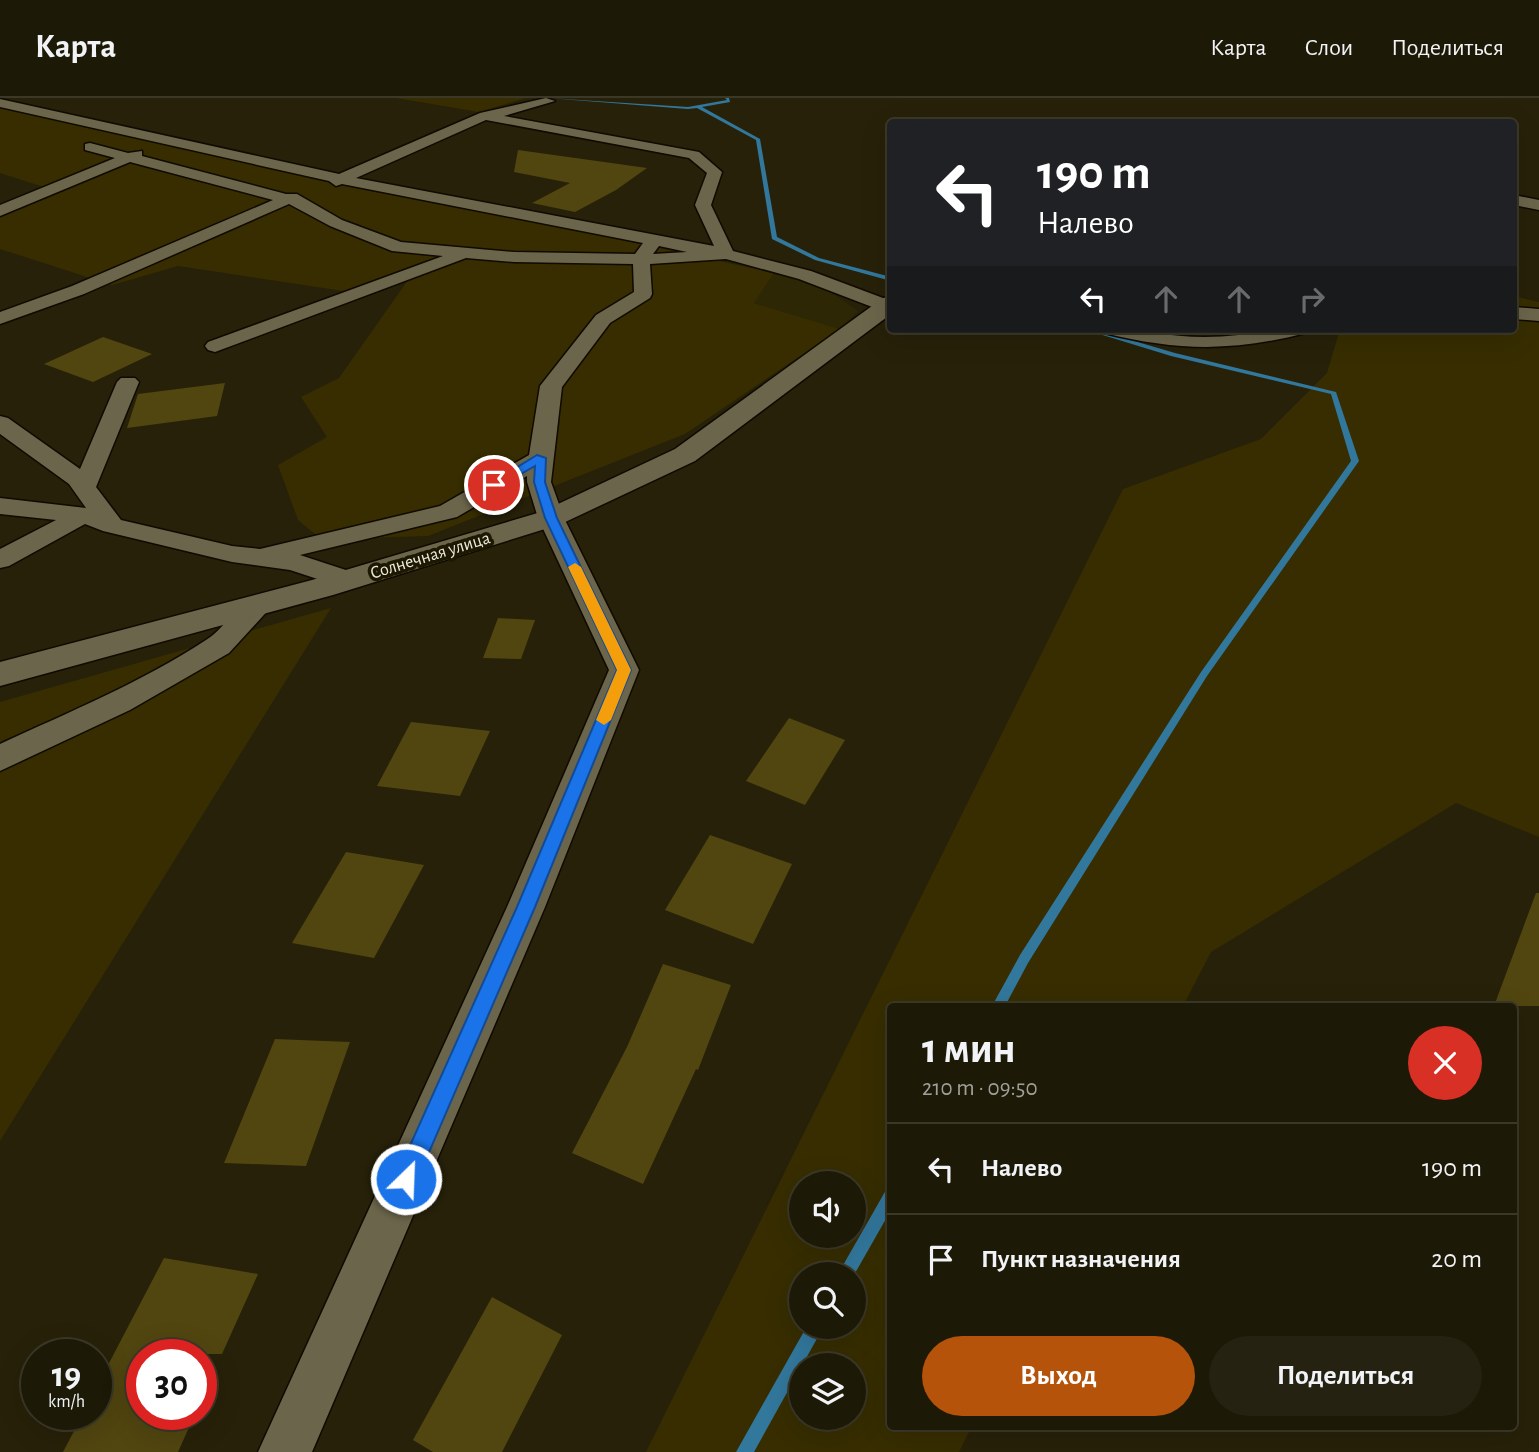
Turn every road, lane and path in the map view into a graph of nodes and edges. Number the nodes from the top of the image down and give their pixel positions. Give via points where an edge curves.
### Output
1 (549, 101) dead end
2 (0, 103) edge
3 (485, 116) junction
4 (168, 141) junction
5 (79, 144) dead end
6 (131, 157) junction
7 (341, 179) junction
8 (285, 200) junction
9 (1517, 201) edge
10 (1539, 205) edge
11 (0, 211) edge
12 (550, 222) junction
13 (655, 239) junction
14 (468, 253) junction
15 (726, 254) junction
16 (641, 258) junction
17 (887, 304) edge
18 (887, 306) edge
19 (1517, 313) edge
20 (1539, 315) edge
21 (0, 318) edge
22 (1136, 333) edge
23 (1285, 333) edge
24 (215, 346) dead end
25 (128, 382) dead end
26 (0, 424) edge
27 (541, 458) junction
28 (84, 486) junction
29 (0, 506) edge
30 (84, 515) junction
31 (551, 518) junction
32 (112, 526) junction
33 (257, 557) junction
34 (0, 559) edge
35 (348, 580) junction
36 (259, 605) junction
37 (0, 674) edge
38 (0, 758) edge
39 (285, 1452) edge

1 - 3 street
2 - 4 street
3 - 7 street
3 - 15 street via 694,156 715,172 703,205
4 - 6 street
4 - 7 street
5 - 6 street
6 - 8 street
6 - 11 street
7 - 8 street
7 - 12 street
8 - 14 street via 303,203 336,223 398,247
8 - 21 street via 78,290
9 - 10 street
12 - 13 street
12 - 14 street
13 - 15 street
13 - 16 street
14 - 16 street
14 - 24 street
15 - 16 street
15 - 17 street via 805,275
16 - 27 street via 643,293 603,319 551,386
18 - 31 street, Солнечная улица via 685,455
19 - 20 street
22 - 23 street via 1209,345
25 - 28 street
26 - 28 street
27 - 31 street via 539,482
27 - 33 street via 448,512
28 - 32 street
29 - 30 street
30 - 32 street
30 - 34 street
31 - 35 street, Солнечная улица
31 - 39 street via 624,670 526,907
32 - 33 street
33 - 35 street via 294,562
35 - 36 street, Солнечная улица
36 - 37 street, Солнечная улица
36 - 38 street via 219,646 119,702

